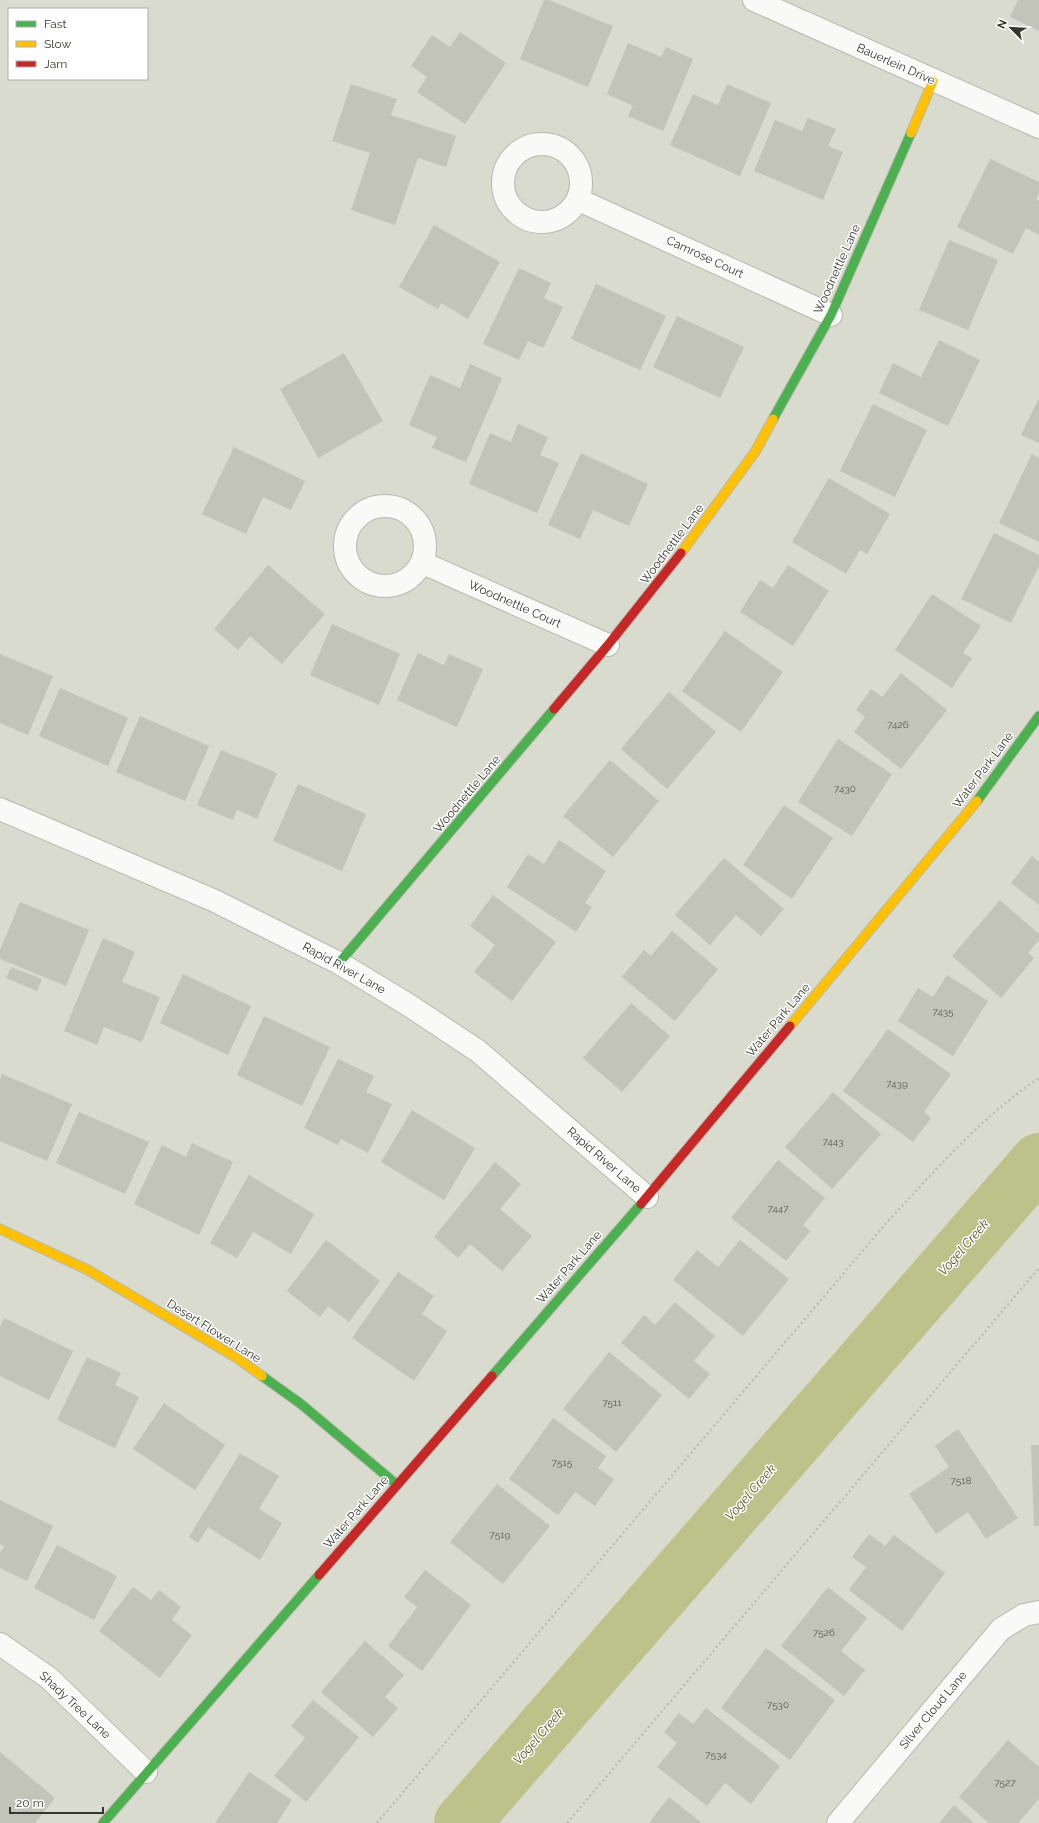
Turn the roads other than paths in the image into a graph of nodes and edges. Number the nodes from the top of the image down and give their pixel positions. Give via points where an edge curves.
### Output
1 (754, 0) edge
2 (933, 81) junction
3 (1039, 127) edge
4 (579, 200) dead end
5 (830, 315) junction
6 (423, 563) dead end
7 (608, 645) junction
8 (1039, 716) edge
9 (0, 809) edge
10 (339, 963) junction
11 (647, 1197) junction
12 (0, 1228) edge
13 (396, 1484) junction
14 (1039, 1612) edge
15 (0, 1644) edge
16 (146, 1772) junction
17 (103, 1823) edge
18 (838, 1823) edge

1 - 2 street, Bauerlein Drive
2 - 3 street, Bauerlein Drive
2 - 5 street, Woodnettle Lane
4 - 5 street, Camrose Court
5 - 7 street, Woodnettle Lane via 755,452 668,571
6 - 7 street, Woodnettle Court
7 - 10 street, Woodnettle Lane
8 - 11 street, Water Park Lane via 982,795
9 - 10 street, Rapid River Lane via 215,901
10 - 11 street, Rapid River Lane via 478,1051
11 - 13 street, Water Park Lane
12 - 13 street, Desert Flower Lane via 88,1270 237,1358 301,1404
13 - 16 street, Water Park Lane
14 - 18 street, Silver Cloud Lane via 1024,1615 1001,1629
15 - 16 street, Shady Tree Lane via 49,1678
16 - 17 street, Water Park Lane

